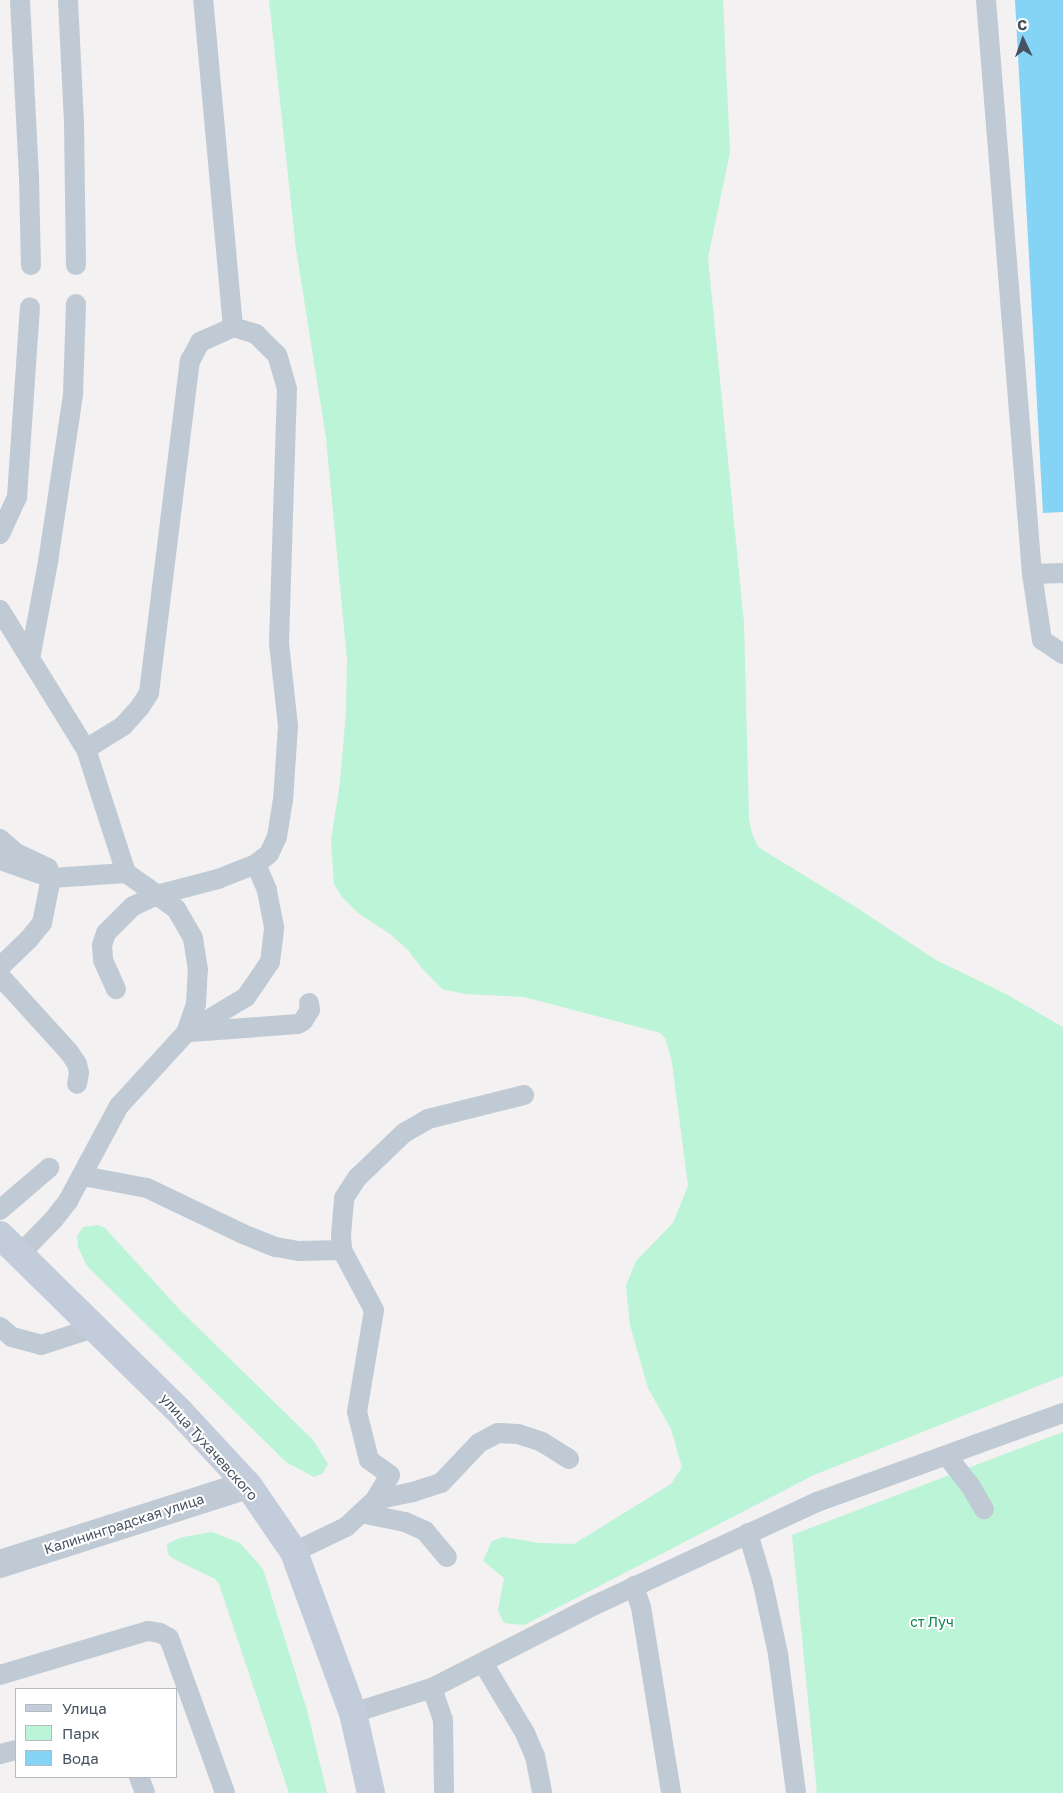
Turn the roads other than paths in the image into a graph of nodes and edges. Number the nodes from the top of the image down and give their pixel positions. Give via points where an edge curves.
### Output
1 (20, 0) edge
2 (68, 0) edge
3 (203, 0) edge
4 (986, 0) edge
5 (31, 265) dead end
6 (76, 265) dead end
7 (76, 304) dead end
8 (30, 307) dead end
9 (233, 327) junction
10 (0, 534) edge
11 (1063, 572) edge
12 (1032, 574) junction
13 (0, 610) edge
14 (1063, 654) edge
15 (30, 658) junction
16 (86, 748) junction
17 (0, 839) edge
18 (0, 860) edge
19 (256, 864) junction
20 (126, 873) junction
21 (51, 878) junction
22 (157, 895) junction
23 (0, 966) edge
24 (0, 976) edge
25 (116, 989) dead end
26 (309, 1003) dead end
27 (186, 1033) junction
28 (77, 1084) dead end
29 (524, 1095) dead end
30 (49, 1168) dead end
31 (83, 1176) junction
32 (0, 1210) edge
33 (0, 1235) edge
34 (342, 1250) junction
35 (19, 1255) junction
36 (0, 1327) edge
37 (93, 1328) junction
38 (1063, 1413) edge
39 (947, 1456) junction
40 (569, 1459) dead end
41 (248, 1485) junction
42 (368, 1506) junction
43 (984, 1509) dead end
44 (748, 1532) junction
45 (294, 1552) junction
46 (447, 1557) dead end
47 (0, 1564) edge
48 (634, 1586) junction
49 (483, 1663) junction
50 (0, 1675) edge
51 (432, 1688) junction
52 (353, 1714) junction
53 (15, 1750) edge
54 (0, 1754) edge
55 (139, 1778) edge
56 (145, 1793) edge
57 (225, 1793) edge
58 (371, 1793) edge
59 (444, 1793) edge
60 (542, 1793) edge
61 (671, 1793) edge
62 (796, 1793) edge

1 - 5 lane
2 - 6 lane
3 - 9 lane
4 - 12 lane
7 - 15 lane via 73,394
8 - 10 lane via 18,497
9 - 16 lane via 200,342 190,361 148,693 123,726
9 - 19 lane via 256,334 277,355 287,389 280,643 288,726 277,837 269,854
11 - 12 lane
12 - 14 lane via 1042,640
13 - 15 lane
15 - 16 lane
16 - 20 lane
17 - 21 lane via 16,852 48,868
18 - 21 lane
19 - 22 lane via 218,879
19 - 27 lane via 267,890 274,926 270,962 246,997
20 - 21 lane
20 - 22 lane
21 - 23 lane via 42,922
22 - 25 lane via 133,906 106,933 102,945 103,960
22 - 27 lane via 176,909 193,938 198,970 196,1004
24 - 28 lane via 69,1052 77,1064
26 - 27 lane via 310,1010 298,1024
27 - 31 lane via 119,1106
29 - 34 lane via 428,1119 404,1133 357,1178 344,1198
30 - 32 lane
31 - 34 lane via 147,1188 276,1247 299,1251
31 - 35 lane via 54,1220
33 - 35 street, улица Тухачевского
34 - 42 lane via 374,1310 357,1412 369,1460 390,1474
35 - 37 street, улица Тухачевского
36 - 37 lane via 12,1337 41,1345
37 - 41 street, улица Тухачевского
38 - 39 lane
39 - 43 lane via 970,1484
39 - 44 lane via 817,1502
40 - 42 lane via 542,1442 518,1434 498,1433 479,1443 441,1483
41 - 45 street, улица Тухачевского
41 - 47 street, Калининградская улица
42 - 45 lane via 346,1527
42 - 46 lane via 425,1531
44 - 48 lane
44 - 62 lane via 778,1654
45 - 52 street, улица Тухачевского
48 - 49 lane
48 - 61 lane via 641,1607
49 - 51 lane
49 - 60 lane via 525,1733 535,1756
50 - 57 lane via 148,1631 165,1635 169,1638
51 - 52 lane
51 - 59 lane via 443,1720
52 - 58 street, улица Тухачевского
53 - 54 lane
55 - 56 lane

